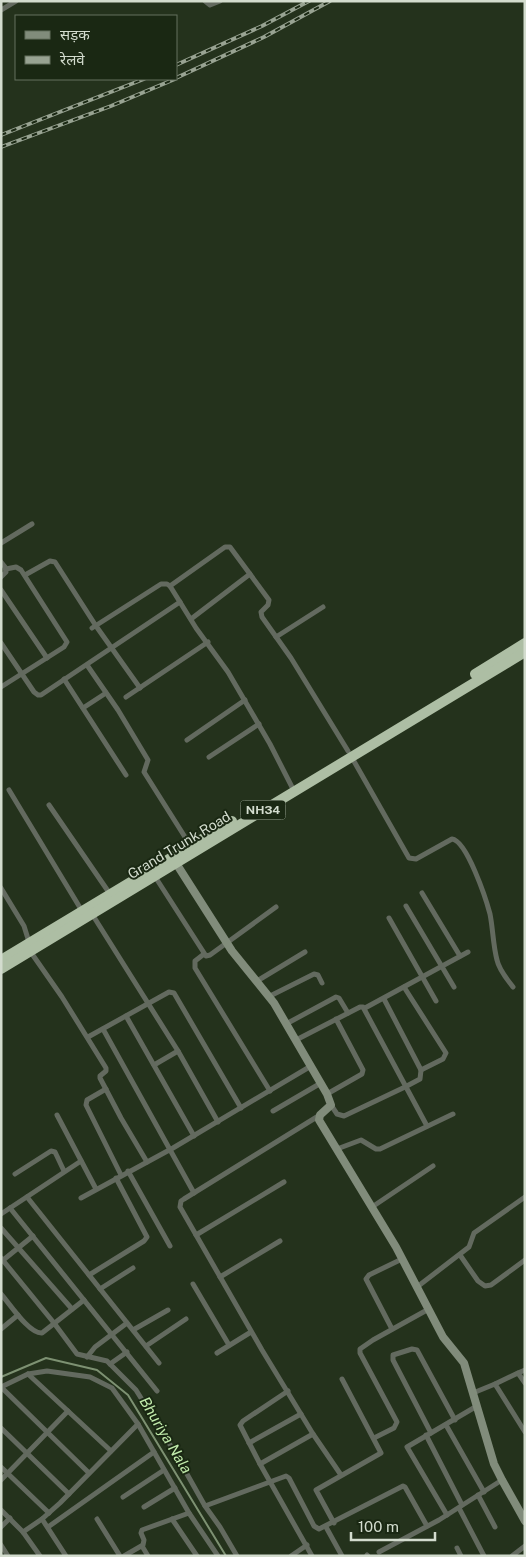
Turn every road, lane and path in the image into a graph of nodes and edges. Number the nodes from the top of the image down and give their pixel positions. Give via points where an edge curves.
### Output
1 (16, 1) edge
2 (205, 1) edge
3 (220, 1) edge
4 (1, 10) edge
5 (32, 524) dead end
6 (1, 543) edge
7 (1, 562) edge
8 (6, 569) junction
9 (250, 574) junction
10 (25, 575) junction
11 (1, 578) edge
12 (170, 586) junction
13 (1, 590) edge
14 (180, 602) junction
15 (322, 607) dead end
16 (191, 619) junction
17 (94, 627) junction
18 (276, 637) junction
19 (208, 642) junction
20 (1, 643) edge
21 (525, 644) edge
22 (111, 649) junction
23 (7, 652) junction
24 (525, 652) edge
25 (1, 656) edge
26 (47, 658) junction
27 (87, 665) junction
28 (22, 674) junction
29 (64, 679) junction
30 (1, 687) edge
31 (140, 688) junction
32 (106, 693) junction
33 (126, 697) dead end
34 (244, 700) junction
35 (82, 708) junction
36 (259, 724) junction
37 (188, 740) dead end
38 (360, 747) junction
39 (350, 753) junction
40 (209, 757) dead end
41 (126, 775) dead end
42 (293, 788) junction
43 (9, 790) dead end
44 (49, 805) dead end
45 (190, 846) junction
46 (173, 859) junction
47 (154, 875) junction
48 (1, 888) edge
49 (422, 893) dead end
50 (110, 894) junction
51 (406, 906) dead end
52 (276, 907) dead end
53 (87, 912) junction
54 (388, 918) dead end
55 (227, 943) junction
56 (30, 947) junction
57 (304, 952) dead end
58 (468, 952) dead end
59 (204, 954) junction
60 (460, 956) junction
61 (1, 960) edge
62 (442, 966) junction
63 (1, 968) edge
64 (422, 977) junction
65 (257, 981) junction
66 (322, 983) dead end
67 (404, 987) junction
68 (513, 987) dead end
69 (454, 988) dead end
70 (270, 996) junction
71 (384, 999) junction
72 (436, 1000) dead end
73 (149, 1004) junction
74 (365, 1008) junction
75 (348, 1013) junction
76 (126, 1016) junction
77 (336, 1019) junction
78 (286, 1024) junction
79 (103, 1029) junction
80 (88, 1037) junction
81 (296, 1040) junction
82 (178, 1051) junction
83 (154, 1064) junction
84 (311, 1066) junction
85 (421, 1070) junction
86 (320, 1083) junction
87 (405, 1088) junction
88 (106, 1089) junction
89 (270, 1091) junction
90 (327, 1094) junction
91 (331, 1104) junction
92 (241, 1108) junction
93 (274, 1111) dead end
94 (452, 1114) dead end
95 (57, 1115) dead end
96 (320, 1115) junction
97 (218, 1122) junction
98 (426, 1126) junction
99 (194, 1136) junction
100 (337, 1149) junction
101 (170, 1150) junction
102 (81, 1161) junction
103 (146, 1162) junction
104 (433, 1166) dead end
105 (64, 1171) junction
106 (128, 1171) junction
107 (14, 1174) dead end
108 (119, 1176) junction
109 (284, 1182) dead end
110 (96, 1188) junction
111 (194, 1193) junction
112 (27, 1197) junction
113 (525, 1197) edge
114 (81, 1198) dead end
115 (372, 1207) junction
116 (10, 1208) junction
117 (1, 1214) edge
118 (1, 1228) edge
119 (196, 1235) junction
120 (33, 1236) junction
121 (280, 1241) dead end
122 (170, 1246) dead end
123 (19, 1248) junction
124 (460, 1255) junction
125 (402, 1259) junction
126 (2, 1260) edge
127 (525, 1260) edge
128 (133, 1268) dead end
129 (89, 1275) junction
130 (220, 1277) junction
131 (193, 1284) dead end
132 (417, 1287) junction
133 (100, 1289) junction
134 (1, 1294) edge
135 (84, 1300) junction
136 (3, 1301) edge
137 (72, 1309) junction
138 (168, 1310) dead end
139 (427, 1310) junction
140 (18, 1315) junction
141 (186, 1318) dead end
142 (54, 1323) junction
143 (127, 1323) junction
144 (1, 1329) edge
145 (392, 1329) junction
146 (133, 1330) junction
147 (251, 1332) junction
148 (112, 1334) junction
149 (229, 1345) junction
150 (146, 1346) junction
151 (127, 1352) junction
152 (217, 1353) dead end
153 (87, 1357) junction
154 (159, 1363) dead end
155 (110, 1364) junction
156 (525, 1370) edge
157 (518, 1373) junction
158 (28, 1374) junction
159 (342, 1379) dead end
160 (525, 1383) edge
161 (495, 1384) junction
162 (158, 1391) dead end
163 (288, 1391) junction
164 (473, 1393) junction
165 (477, 1406) junction
166 (68, 1411) junction
167 (301, 1414) junction
168 (455, 1420) junction
169 (138, 1424) junction
170 (446, 1425) junction
171 (1, 1428) edge
172 (525, 1432) edge
173 (49, 1433) junction
174 (313, 1434) junction
175 (428, 1434) junction
176 (374, 1438) junction
177 (249, 1443) junction
178 (111, 1451) junction
179 (154, 1452) junction
180 (27, 1454) junction
181 (260, 1464) junction
182 (1, 1468) edge
183 (164, 1470) junction
184 (7, 1473) junction
185 (89, 1473) junction
186 (341, 1475) junction
187 (1, 1480) edge
188 (502, 1480) junction
189 (270, 1482) junction
190 (175, 1488) junction
191 (484, 1492) junction
192 (69, 1494) junction
193 (478, 1496) junction
194 (124, 1497) dead end
195 (144, 1506) dead end
196 (205, 1506) junction
197 (461, 1506) junction
198 (1, 1510) edge
199 (49, 1513) junction
200 (189, 1513) junction
201 (446, 1515) junction
202 (10, 1518) junction
203 (42, 1519) junction
204 (97, 1519) dead end
205 (172, 1519) junction
206 (525, 1521) edge
207 (334, 1522) junction
208 (427, 1526) junction
209 (1, 1527) edge
210 (48, 1527) junction
211 (326, 1527) junction
212 (495, 1527) dead end
213 (23, 1532) junction
214 (306, 1545) junction
215 (1, 1546) edge
216 (142, 1546) junction
217 (525, 1546) edge
218 (457, 1548) dead end
219 (379, 1552) dead end
220 (8, 1556) edge
221 (40, 1556) edge
222 (66, 1556) edge
223 (120, 1556) edge
224 (124, 1556) edge
225 (148, 1556) edge
226 (197, 1556) edge
227 (218, 1556) edge
228 (237, 1556) edge
229 (291, 1556) edge
230 (312, 1556) edge
231 (342, 1556) edge
232 (461, 1556) edge
233 (484, 1556) edge
234 (512, 1556) edge

1 - 4 street
2 - 3 street via 210,5
5 - 6 street
7 - 8 street
8 - 10 street via 16,567
8 - 11 street
9 - 12 street via 232,548 226,546
9 - 16 street
9 - 18 street via 269,602 261,614
10 - 17 street via 50,561 55,562
10 - 26 street via 67,642
12 - 14 street
12 - 17 street via 161,584
13 - 26 street
14 - 16 street
14 - 22 street
15 - 18 street
16 - 19 street
17 - 22 street
18 - 39 street
19 - 31 street
19 - 34 street
20 - 23 street
21 - 38 highway, Grand Trunk Road / NH34
22 - 27 street
22 - 31 street
23 - 25 street
23 - 28 street
24 - 38 highway, Grand Trunk Road / NH34
26 - 28 street
27 - 29 street
27 - 32 street
28 - 29 street via 38,694
28 - 30 street
29 - 35 street
31 - 33 street
32 - 35 street
32 - 45 street via 148,760 144,772
34 - 36 street
34 - 37 street
35 - 41 street
36 - 40 street
36 - 42 street
38 - 39 highway, Grand Trunk Road / NH34
39 - 42 highway, Grand Trunk Road / NH34
39 - 68 street via 409,858 416,859 452,839 462,846 488,906 497,962
42 - 45 highway, Grand Trunk Road / NH34
42 - 46 highway, Grand Trunk Road / NH34
43 - 53 street
44 - 50 street
45 - 46 highway, Grand Trunk Road / NH34
46 - 47 highway, Grand Trunk Road / NH34
46 - 50 highway, Grand Trunk Road / NH34
46 - 55 street
47 - 53 highway, Grand Trunk Road / NH34
47 - 59 street
48 - 56 street via 24,926
49 - 60 street
50 - 53 highway, Grand Trunk Road / NH34
51 - 62 street
52 - 55 street
53 - 56 highway, Grand Trunk Road / NH34
53 - 73 street
54 - 64 street
55 - 59 street via 210,955
55 - 65 street
56 - 61 highway, Grand Trunk Road / NH34
56 - 63 highway, Grand Trunk Road / NH34
56 - 80 street
57 - 65 street
58 - 60 street
59 - 89 street via 195,961 195,968
60 - 62 street
62 - 64 street
62 - 69 street
64 - 67 street
64 - 72 street
65 - 70 street
66 - 70 street via 314,974
67 - 71 street
67 - 85 street via 446,1053 443,1059
70 - 78 street
71 - 74 street
71 - 85 street
73 - 76 street
73 - 82 street
73 - 92 street via 169,992 176,995
74 - 75 street
74 - 87 street
75 - 77 street
75 - 78 street via 336,997
76 - 79 street
76 - 83 street
77 - 81 street
77 - 90 street via 363,1070 362,1074
78 - 81 street
79 - 80 street
79 - 101 street
80 - 88 street via 106,1068 100,1076
81 - 84 street
82 - 83 street
82 - 97 street
83 - 99 street
84 - 86 street
84 - 89 street
85 - 87 street via 420,1079
86 - 90 street
86 - 93 street
87 - 91 street via 344,1116 337,1114
87 - 98 street
88 - 103 street
88 - 108 street via 87,1100 86,1105
89 - 92 street
90 - 91 street
91 - 96 street
92 - 97 street
94 - 98 street
95 - 102 street
96 - 100 street via 319,1120
96 - 111 street
97 - 99 street
98 - 100 street via 378,1149 360,1140
99 - 101 street
100 - 115 street
101 - 103 street
101 - 111 street
102 - 105 street
102 - 110 street
103 - 106 street
104 - 115 street
105 - 107 street via 54,1152 50,1151
105 - 112 street
106 - 108 street
106 - 122 street
108 - 110 street
108 - 129 street via 147,1237
109 - 119 street
110 - 114 street
111 - 119 street via 181,1201 180,1207
112 - 116 street
112 - 129 street
113 - 124 street via 474,1233 469,1247
115 - 125 street
116 - 117 street
116 - 120 street
118 - 123 street
119 - 130 street
120 - 123 street
120 - 135 street
121 - 130 street
123 - 126 street
123 - 137 street
124 - 127 street via 485,1286
124 - 132 street
125 - 132 street
125 - 145 street via 366,1278
126 - 142 street
128 - 133 street
129 - 133 street
130 - 147 street
131 - 149 street
132 - 139 street
133 - 143 street
134 - 136 street
135 - 137 street
135 - 148 street
136 - 140 street
137 - 142 street
138 - 146 street
139 - 145 street
139 - 164 street via 443,1338 464,1363
140 - 142 street via 36,1334
140 - 144 street
141 - 150 street
142 - 153 street via 77,1354
143 - 146 street
143 - 148 street
145 - 176 street via 360,1349 398,1422 394,1428
146 - 150 street
147 - 149 street
147 - 163 street
148 - 151 street
148 - 153 street
149 - 152 street
150 - 154 street
151 - 155 street
151 - 162 street
153 - 155 street
155 - 196 street via 138,1393
156 - 157 street
157 - 160 street
157 - 161 street
158 - 166 street
158 - 169 street via 57,1371 100,1380 117,1393
158 - 173 street via 1,1387
159 - 176 street
161 - 164 street
161 - 172 street
163 - 167 street
163 - 177 street via 241,1423
164 - 165 street
165 - 168 street
165 - 188 street via 488,1447
166 - 173 street
166 - 178 street
167 - 174 street
167 - 177 street
168 - 170 street
168 - 175 street via 417,1350 393,1355
169 - 178 street
169 - 179 street
170 - 175 street
170 - 191 street
171 - 180 street
173 - 180 street
173 - 185 street
174 - 181 street
174 - 186 street
175 - 197 street
175 - 201 street via 407,1448
176 - 186 street via 381,1453
177 - 181 street
178 - 185 street
179 - 183 street
179 - 210 street
180 - 184 street
180 - 192 street
181 - 189 street
182 - 184 street
183 - 190 street
183 - 194 street
184 - 187 street
184 - 199 street
185 - 192 street
186 - 207 street via 316,1491
188 - 191 street
188 - 206 street
189 - 196 street
189 - 211 street via 287,1476 316,1528
189 - 214 street
190 - 195 street
190 - 200 street
191 - 193 street
192 - 199 street
193 - 197 street
193 - 212 street
196 - 228 street
197 - 201 street
197 - 233 street
198 - 202 street
199 - 203 street
200 - 205 street
200 - 227 street
201 - 208 street
202 - 209 street
202 - 213 street
203 - 210 street
203 - 213 street
204 - 223 street
205 - 216 street via 142,1530
205 - 226 street
207 - 208 street via 403,1486
207 - 211 street
208 - 219 street
210 - 222 street
211 - 231 street
213 - 221 street
214 - 229 street
214 - 230 street
215 - 220 street
216 - 224 street
216 - 225 street
217 - 234 street
218 - 232 street

